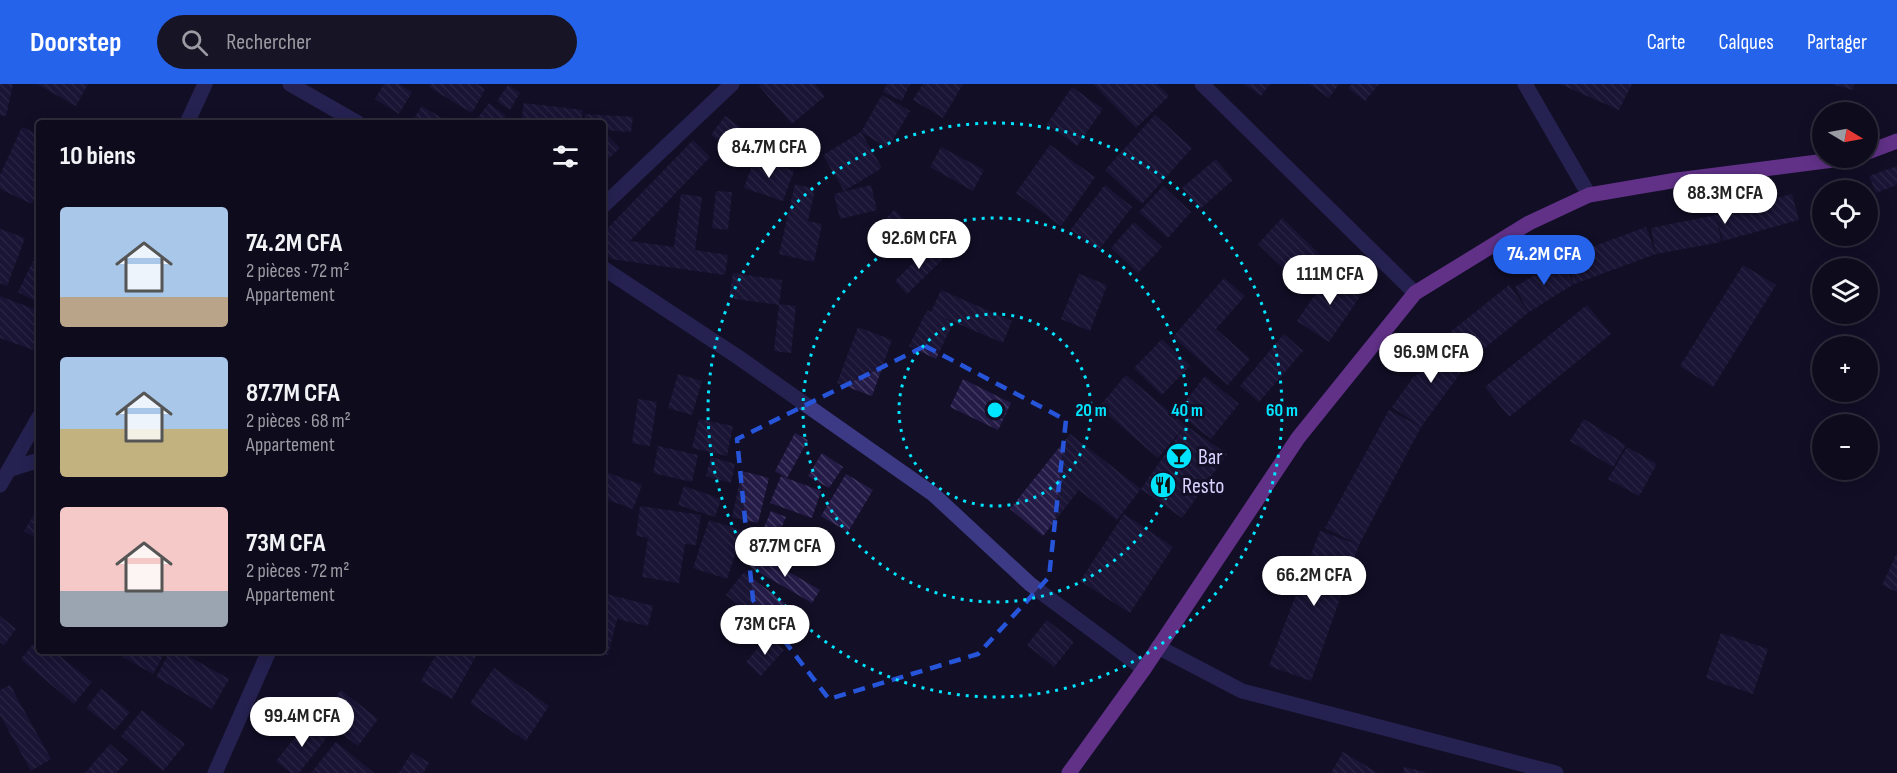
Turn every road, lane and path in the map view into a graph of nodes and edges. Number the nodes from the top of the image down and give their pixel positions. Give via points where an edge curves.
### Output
1 (205, 84) edge
2 (290, 84) edge
3 (732, 84) edge
4 (1202, 84) edge
5 (1525, 84) edge
6 (188, 120) edge
7 (353, 120) edge
8 (1897, 141) edge
9 (1878, 148) edge
10 (1812, 163) edge
11 (1588, 195) junction
12 (606, 203) edge
13 (606, 270) edge
14 (1415, 293) junction
15 (36, 423) edge
16 (36, 461) edge
17 (11, 469) junction
18 (0, 485) edge
19 (1158, 647) junction
20 (268, 654) edge
21 (1144, 669) junction
22 (215, 773) edge
23 (1069, 773) edge
24 (1556, 773) edge

1 - 6 street
2 - 7 street
3 - 12 street
4 - 14 street
5 - 11 street
8 - 9 main road
10 - 11 main road
11 - 14 main road via 1529,223
13 - 21 street via 933,494 1030,584
14 - 19 main road via 1298,438
15 - 17 street
16 - 17 street
17 - 18 street
19 - 21 main road
19 - 24 street via 1242,690
20 - 22 street
21 - 23 main road

